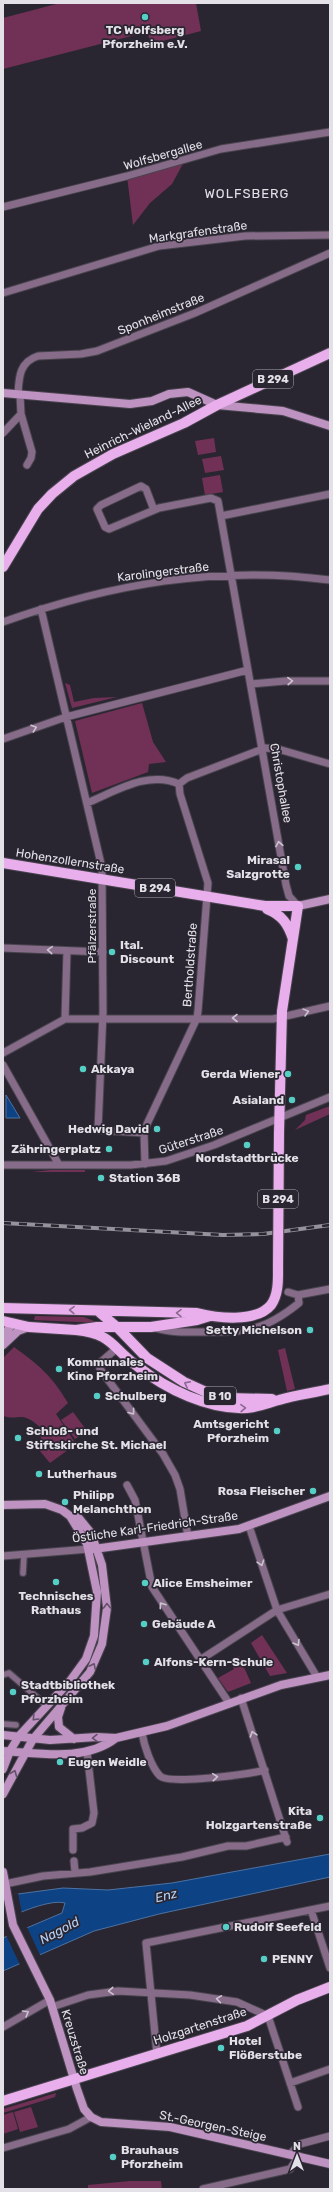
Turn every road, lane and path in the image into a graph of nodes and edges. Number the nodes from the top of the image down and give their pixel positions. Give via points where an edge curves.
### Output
1 (330, 132) edge
2 (3, 207) edge
3 (330, 235) edge
4 (330, 253) edge
5 (3, 293) edge
6 (330, 353) edge
7 (3, 393) edge
8 (19, 395) junction
9 (217, 405) junction
10 (21, 414) junction
11 (330, 426) edge
12 (3, 433) edge
13 (27, 465) dead end
14 (330, 494) edge
15 (154, 510) junction
16 (220, 516) junction
17 (3, 567) edge
18 (231, 575) junction
19 (330, 580) edge
20 (41, 609) junction
21 (3, 622) edge
22 (248, 670) junction
23 (330, 681) edge
24 (251, 684) junction
25 (66, 717) junction
26 (3, 739) edge
27 (262, 749) junction
28 (330, 764) edge
29 (179, 784) junction
30 (87, 803) junction
31 (3, 863) edge
32 (103, 878) junction
33 (207, 897) junction
34 (330, 899) edge
35 (252, 904) junction
36 (298, 906) junction
37 (293, 940) junction
38 (3, 948) edge
39 (67, 952) junction
40 (103, 952) junction
41 (330, 1006) edge
42 (281, 1017) junction
43 (197, 1018) junction
44 (65, 1019) junction
45 (102, 1019) junction
46 (3, 1052) edge
47 (3, 1066) edge
48 (330, 1096) edge
49 (278, 1119) junction
50 (98, 1130) joint
51 (144, 1132) junction
52 (145, 1164) junction
53 (3, 1165) edge
54 (59, 1165) junction
55 (330, 1289) edge
56 (288, 1292) dead end
57 (298, 1295) junction
58 (3, 1308) edge
59 (30, 1309) junction
60 (98, 1311) junction
61 (147, 1312) junction
62 (210, 1316) junction
63 (8, 1322) edge
64 (29, 1327) junction
65 (144, 1327) junction
66 (118, 1328) junction
67 (76, 1330) junction
68 (3, 1336) edge
69 (3, 1345) edge
70 (117, 1348) junction
71 (136, 1348) junction
72 (330, 1389) edge
73 (279, 1400) junction
74 (127, 1485) dead end
75 (330, 1496) edge
76 (3, 1505) edge
77 (70, 1516) junction
78 (249, 1526) junction
79 (188, 1537) junction
80 (143, 1543) junction
81 (98, 1548) junction
82 (89, 1549) junction
83 (24, 1555) junction
84 (3, 1556) edge
85 (23, 1573) dead end
86 (330, 1594) edge
87 (277, 1610) junction
88 (200, 1660) junction
89 (3, 1675) edge
90 (330, 1675) edge
91 (317, 1677) junction
92 (241, 1698) junction
93 (229, 1703) junction
94 (47, 1706) junction
95 (61, 1707) junction
96 (3, 1724) edge
97 (16, 1725) dead end
98 (142, 1733) junction
99 (3, 1735) edge
100 (19, 1736) junction
101 (116, 1738) junction
102 (33, 1739) junction
103 (74, 1739) junction
104 (6, 1751) edge
105 (87, 1752) junction
106 (24, 1753) junction
107 (3, 1769) edge
108 (264, 1770) junction
109 (3, 1794) edge
110 (73, 1850) dead end
111 (74, 1861) dead end
112 (3, 1872) edge
113 (75, 1872) junction
114 (6, 1887) junction
115 (330, 1906) edge
116 (310, 1910) junction
117 (330, 1968) edge
118 (330, 1987) edge
119 (150, 1992) junction
120 (51, 2003) junction
121 (268, 2016) junction
122 (3, 2027) edge
123 (157, 2055) junction
124 (330, 2069) edge
125 (74, 2080) junction
126 (290, 2083) junction
127 (3, 2101) edge
128 (298, 2107) dead end
129 (91, 2117) junction
130 (330, 2136) edge
131 (3, 2148) edge
132 (290, 2154) junction
133 (299, 2156) junction
134 (330, 2164) edge
135 (203, 2189) edge

1 - 2 street, Wolfsbergallee via 221,149
3 - 5 street, Markgrafenstraße via 245,236 159,246
4 - 8 street, Sponheimstraße via 195,313 97,351 38,356 21,370
6 - 9 main road, Heinrich-Wieland-Allee / B 294
7 - 8 main road
8 - 9 main road via 130,404 188,392
8 - 10 street, Sponheimstraße
9 - 11 main road via 283,411
9 - 17 main road, Heinrich-Wieland-Allee / B 294 via 184,423 108,456 74,476 52,494 38,510
10 - 12 street
10 - 13 street, Sponheimstraße via 32,452
14 - 16 street
15 - 15 street, Christophallee via 109,529 105,527 98,510 101,505 141,486 146,489
15 - 16 street, Christophallee via 213,498 218,501
16 - 18 street, Christophallee
18 - 19 street, Karolingerstraße
18 - 20 street, Karolingerstraße via 130,586
18 - 22 street, Christophallee
20 - 21 street, Karolingerstraße
20 - 25 street, Pfälzerstraße
22 - 24 street, Christophallee
22 - 25 street
24 -> 23 street
24 - 27 street, Christophallee
26 -> 25 street
25 - 30 street, Pfälzerstraße
27 - 28 street via 278,749
27 - 29 street via 187,778
36 -> 27 street, Christophallee via 289,896 286,885
29 - 30 street via 164,779 148,779
29 - 33 street, Bertholdstraße via 208,881
30 - 32 street, Pfälzerstraße
31 - 32 main road, Hohenzollernstraße / B 294
32 - 33 main road, Hohenzollernstraße / B 294
32 - 40 street, Pfälzerstraße
33 - 35 main road, Hohenzollernstraße / B 294
33 - 43 street, Bertholdstraße
34 - 36 main road, Hohenzollernstraße
35 - 36 main road, Hohenzollernstraße / B 294 via 281,908
35 - 37 main road, Hohenzollernstraße via 273,911 281,917
36 - 37 main road, B 294
37 - 42 main road, B 294
39 -> 38 street
39 - 40 street
39 - 44 street
40 - 45 street, Pfälzerstraße
42 -> 41 street
42 -> 43 street
42 - 49 main road, B 294
43 - 45 street
43 - 51 street, Bertholdstraße via 151,1112
44 - 45 street
44 - 46 street
45 - 50 street, Pfälzerstraße
47 - 54 street
48 - 49 street, Güterstraße
49 - 52 street, Güterstraße via 184,1157
49 - 62 main road, B 294, bridge via 277,1285 271,1305 247,1316
50 - 51 street, Güterstraße
51 - 52 street, Bertholdstraße
52 - 54 street, Güterstraße
53 - 54 street, Güterstraße
55 - 57 street
56 - 57 street
57 - 65 street via 298,1303 287,1312 250,1331 171,1332
58 - 59 main road
60 -> 59 main road
59 - 63 main road
60 - 61 main road, B 294
60 - 66 main road, B 10
62 -> 61 main road, B 294 via 197,1313
61 - 65 main road via 149,1318
62 - 65 main road, B 294
63 - 64 main road, B 10
63 - 68 main road
64 - 67 main road, B 10
64 - 69 main road via 18,1331
65 - 66 main road, B 294
65 - 71 main road via 133,1335
66 - 67 main road, B 294
66 - 71 main road, B 10
67 - 70 main road, B 10 via 103,1336
70 -> 73 main road, B 10 via 152,1377 207,1402 232,1408 248,1408 268,1405
70 -> 79 street via 102,1362 100,1369 176,1475
73 -> 71 main road, B 10 via 232,1398 203,1391 160,1368
72 - 73 main road, B 10
74 - 80 street via 135,1500
75 - 78 main road, Östliche Karl-Friedrich-Straße
76 - 77 main road via 46,1504
77 - 81 main road via 82,1520
77 - 82 main road
78 - 79 main road, Östliche Karl-Friedrich-Straße
78 -> 87 street
79 - 80 main road, Östliche Karl-Friedrich-Straße
80 - 81 main road, Östliche Karl-Friedrich-Straße
88 -> 80 street via 152,1587
81 - 82 main road, Östliche Karl-Friedrich-Straße
95 -> 81 main road via 90,1672 102,1644 107,1602
82 - 83 street, Östliche Karl-Friedrich-Straße via 65,1549
82 - 94 main road via 97,1592 93,1643 76,1674
83 - 84 street, Östliche Karl-Friedrich-Straße
83 - 85 street
86 - 87 street
87 - 88 street
87 -> 91 street
88 - 93 street
89 - 94 street via 9,1673
90 - 91 main road
91 - 92 main road
92 - 93 main road
108 -> 92 street
93 - 98 main road
94 -> 100 main road
95 - 102 main road
95 - 103 main road via 58,1717 60,1727
96 - 97 street
98 - 101 main road
98 -> 108 street via 146,1749 160,1776 167,1779 217,1777
99 - 100 main road
100 - 102 main road
100 - 104 main road
101 -> 103 main road
101 - 105 main road via 106,1746
102 - 103 main road
102 - 106 main road
104 - 106 main road
104 - 107 main road
105 - 106 main road
105 - 110 street via 94,1813 92,1823 73,1829
109 -> 106 main road
108 - 113 street via 286,1839 246,1846 228,1846 182,1857
111 - 113 street
112 - 114 main road, Kreuzstraße
113 - 114 street via 43,1876
114 - 120 main road, Kreuzstraße via 13,1925
115 - 116 street
116 - 117 street
116 - 119 street via 146,1942
118 - 121 main road, Holzgartenstraße via 297,2000
119 -> 120 street via 102,1992
121 -> 119 street via 237,2002
119 - 123 street
122 -> 120 street
120 - 125 main road, Kreuzstraße
121 - 123 main road, Holzgartenstraße via 247,2026
121 - 126 street
123 - 125 main road, Holzgartenstraße
124 - 126 street
125 - 127 main road, Holzgartenstraße
125 - 129 main road, Kreuzstraße via 84,2109
126 - 128 street
129 - 131 street via 69,2129
129 - 132 main road, St.-Georgen-Steige via 101,2122 170,2127
130 - 132 street via 300,2144
132 - 133 main road, St.-Georgen-Steige
133 - 134 main road, St.-Georgen-Steige
133 - 135 street via 293,2166 285,2170

